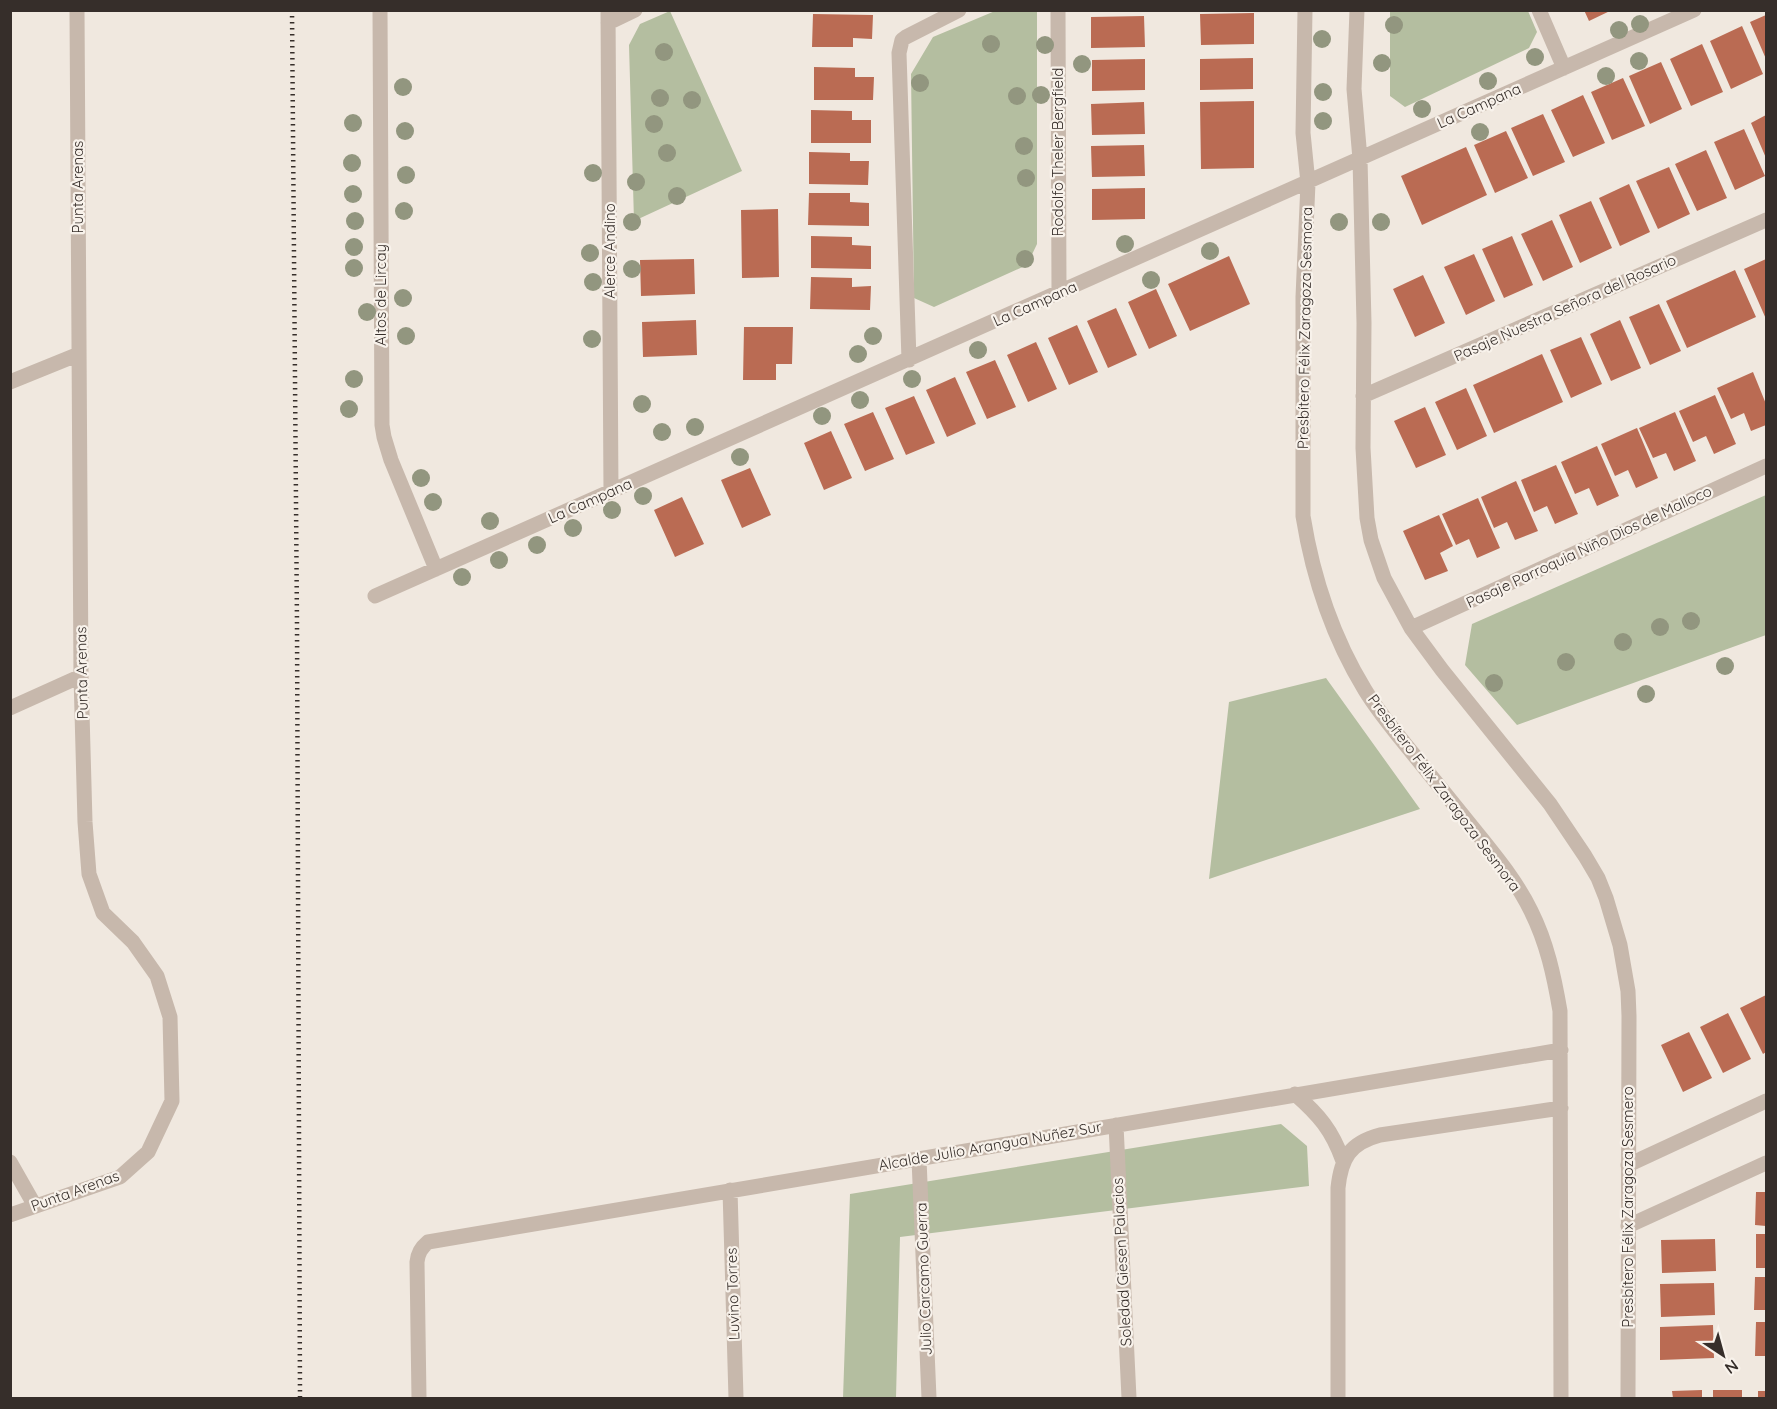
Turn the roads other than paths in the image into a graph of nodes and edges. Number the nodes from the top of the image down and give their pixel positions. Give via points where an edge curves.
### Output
1 (77, 10) edge
2 (380, 10) edge
3 (635, 10) edge
4 (959, 10) edge
5 (1058, 10) edge
6 (1305, 10) edge
7 (1357, 10) edge
8 (1539, 10) edge
9 (1694, 10) edge
10 (608, 17) edge
11 (1564, 68) junction
12 (1360, 159) junction
13 (1308, 183) junction
14 (1767, 220) edge
15 (1059, 293) junction
16 (80, 354) junction
17 (909, 360) junction
18 (10, 382) edge
19 (1363, 396) junction
20 (1767, 466) edge
21 (611, 492) junction
22 (436, 569) junction
23 (375, 596) dead end
24 (1411, 628) junction
25 (81, 676) junction
26 (10, 708) edge
27 (1561, 1050) junction
28 (1295, 1094) junction
29 (1767, 1101) edge
30 (1561, 1108) junction
31 (1116, 1125) junction
32 (919, 1159) junction
33 (1343, 1161) junction
34 (10, 1162) edge
35 (1767, 1163) edge
36 (1628, 1165) junction
37 (730, 1190) junction
38 (35, 1206) junction
39 (10, 1215) edge
40 (1628, 1226) junction
41 (419, 1398) edge
42 (736, 1398) edge
43 (929, 1398) edge
44 (1128, 1398) edge
45 (1338, 1398) edge
46 (1561, 1398) edge
47 (1628, 1398) edge

1 - 16 street, Punta Arenas
2 - 22 street, Altos de Lircay via 382,425 391,460
3 - 10 street
4 - 17 street via 906,36 899,53
5 - 15 street, Rodolfo Theler Bergfield
6 - 13 street via 1303,133
7 - 12 street via 1354,89
8 - 11 street
9 - 11 street, La Campana
10 - 21 street, Alerce Andino
11 - 12 street, La Campana
12 - 13 street, La Campana
12 - 19 street
13 - 15 street, La Campana
13 - 27 street, Presbítero Félix Zaragoza Sesmora via 1303,297 1303,516 1317,584 1345,655 1366,691 1512,878 1531,911 1555,978
14 - 19 street, Pasaje Nuestra Señora del Rosario
15 - 17 street, La Campana
16 - 18 street
16 - 25 street, Punta Arenas
17 - 21 street, La Campana
19 - 24 street via 1364,473 1371,540 1384,578
20 - 24 street, Pasaje Parroquia Niño Dios de Malloco
21 - 22 street, La Campana
22 - 23 street, La Campana
24 - 36 street, Presbítero Félix Zaragoza Sesmero via 1550,804 1598,878 1620,945 1628,991
25 - 26 street
25 - 38 street, Punta Arenas via 89,874 103,913 133,942 157,976 170,1017 172,1101 148,1152 120,1177
27 - 28 street, Alcalde Julio Arangua Nuñez Sur
27 - 30 street, Presbítero Félix Zaragoza Sesmora
28 - 31 street, Alcalde Julio Arangua Nuñez Sur
28 - 33 street via 1326,1124
29 - 36 street
30 - 33 street via 1380,1135 1360,1143
30 - 46 street, Presbítero Félix Zaragoza Sesmora
31 - 32 street, Alcalde Julio Arangua Nuñez Sur
31 - 44 street, Soledad Giesen Palacios
32 - 37 street, Alcalde Julio Arangua Nuñez Sur
32 - 43 street, Julio Carcamo Guerra
33 - 45 street via 1338,1188
34 - 38 street
35 - 40 street
36 - 40 street, Presbítero Félix Zaragoza Sesmero
37 - 41 street, Alcalde Julio Arangua Nuñez Sur via 428,1242 417,1262
37 - 42 street, Luvino Torres
38 - 39 street, Punta Arenas
40 - 47 street, Presbítero Félix Zaragoza Sesmero

